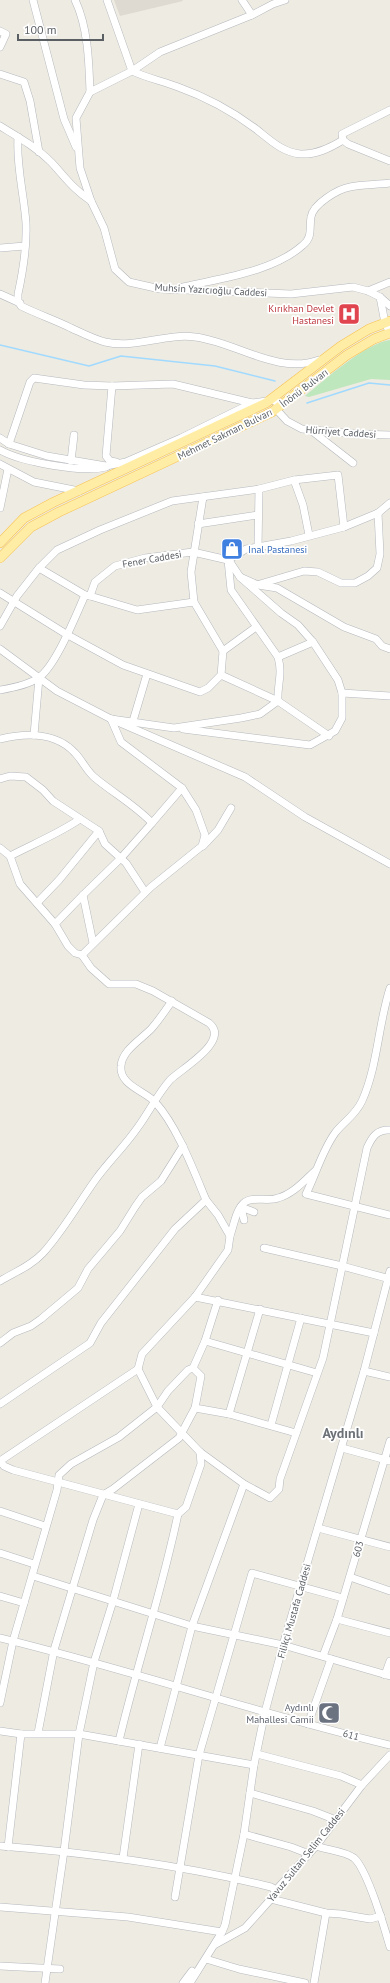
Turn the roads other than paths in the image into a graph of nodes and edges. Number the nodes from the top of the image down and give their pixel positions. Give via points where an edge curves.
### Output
1 (33, 0) edge
2 (75, 0) edge
3 (107, 0) edge
4 (242, 0) edge
5 (285, 0) edge
6 (252, 15) junction
7 (0, 31) edge
8 (0, 47) edge
9 (132, 71) junction
10 (0, 74) edge
11 (90, 92) junction
12 (390, 110) edge
13 (0, 126) edge
14 (18, 137) junction
15 (343, 140) junction
16 (39, 152) junction
17 (79, 155) junction
18 (390, 161) edge
19 (390, 184) edge
20 (91, 201) junction
21 (25, 246) junction
22 (0, 248) edge
23 (390, 282) edge
24 (176, 289) junction
25 (368, 291) junction
26 (0, 294) edge
27 (380, 297) junction
28 (20, 303) junction
29 (390, 306) edge
30 (388, 322) edge
31 (390, 333) edge
32 (325, 358) junction
33 (112, 386) junction
34 (269, 401) junction
35 (252, 403) junction
36 (276, 409) junction
37 (311, 430) junction
38 (74, 435) dead end
39 (390, 435) edge
40 (0, 438) edge
41 (9, 444) junction
42 (0, 450) edge
43 (71, 461) junction
44 (126, 462) junction
45 (353, 463) dead end
46 (0, 464) edge
47 (8, 469) junction
48 (294, 480) junction
49 (259, 489) junction
50 (79, 491) junction
51 (203, 497) junction
52 (390, 503) edge
53 (0, 508) edge
54 (378, 513) junction
55 (258, 515) junction
56 (198, 524) junction
57 (344, 527) junction
58 (309, 535) junction
59 (0, 543) edge
60 (258, 548) junction
61 (193, 552) junction
62 (0, 558) edge
63 (228, 560) junction
64 (38, 568) junction
65 (240, 577) junction
66 (258, 585) junction
67 (0, 593) edge
68 (88, 596) junction
69 (194, 602) junction
70 (13, 603) junction
71 (0, 626) edge
72 (256, 627) junction
73 (66, 634) junction
74 (313, 642) junction
75 (390, 648) edge
76 (0, 649) edge
77 (223, 651) junction
78 (278, 657) junction
79 (147, 674) junction
80 (221, 676) junction
81 (39, 678) junction
82 (0, 690) edge
83 (342, 692) junction
84 (390, 696) edge
85 (278, 701) junction
86 (111, 719) junction
87 (133, 721) junction
88 (174, 728) junction
89 (34, 735) junction
90 (329, 736) junction
91 (0, 739) edge
92 (0, 779) edge
93 (182, 788) junction
94 (231, 808) dead end
95 (80, 820) junction
96 (152, 823) junction
97 (99, 831) junction
98 (202, 846) junction
99 (0, 848) edge
100 (10, 856) junction
101 (121, 858) junction
102 (390, 864) edge
103 (145, 892) junction
104 (83, 895) junction
105 (37, 903) junction
106 (56, 924) junction
107 (93, 943) junction
108 (82, 955) junction
109 (390, 988) edge
110 (172, 1001) junction
111 (386, 1010) edge
112 (154, 1101) junction
113 (390, 1130) edge
114 (183, 1146) junction
115 (318, 1168) junction
116 (206, 1200) junction
117 (354, 1206) junction
118 (241, 1207) junction
119 (254, 1212) dead end
120 (390, 1214) edge
121 (244, 1220) dead end
122 (230, 1236) junction
123 (264, 1248) dead end
124 (342, 1266) junction
125 (389, 1276) edge
126 (0, 1281) edge
127 (195, 1297) junction
128 (218, 1300) junction
129 (260, 1309) junction
130 (301, 1318) junction
131 (330, 1325) junction
132 (374, 1333) junction
133 (205, 1341) junction
134 (0, 1343) edge
135 (247, 1354) junction
136 (288, 1365) junction
137 (138, 1368) junction
138 (193, 1368) junction
139 (364, 1371) junction
140 (317, 1373) junction
141 (390, 1377) edge
142 (1, 1403) edge
143 (157, 1407) junction
144 (196, 1408) junction
145 (229, 1414) junction
146 (271, 1425) junction
147 (182, 1432) junction
148 (296, 1433) junction
149 (390, 1441) edge
150 (342, 1448) junction
151 (200, 1452) junction
152 (387, 1460) edge
153 (0, 1461) edge
154 (58, 1482) junction
155 (244, 1484) junction
156 (103, 1495) junction
157 (139, 1504) junction
158 (0, 1511) edge
159 (178, 1514) junction
160 (45, 1526) junction
161 (318, 1528) junction
162 (360, 1539) junction
163 (390, 1547) edge
164 (0, 1553) edge
165 (34, 1564) junction
166 (33, 1576) junction
167 (350, 1577) junction
168 (301, 1585) junction
169 (74, 1588) junction
170 (390, 1591) edge
171 (0, 1596) edge
172 (343, 1598) junction
173 (113, 1601) junction
174 (24, 1603) junction
175 (154, 1615) junction
176 (337, 1618) junction
177 (192, 1626) junction
178 (390, 1633) edge
179 (235, 1634) junction
180 (0, 1638) edge
181 (13, 1641) junction
182 (283, 1645) junction
183 (54, 1650) junction
184 (323, 1656) junction
185 (331, 1660) junction
186 (390, 1661) edge
187 (94, 1662) junction
188 (135, 1674) junction
189 (388, 1676) edge
190 (175, 1686) junction
191 (215, 1699) junction
192 (0, 1703) edge
193 (265, 1712) junction
194 (308, 1724) junction
195 (0, 1731) edge
196 (38, 1733) junction
197 (21, 1734) junction
198 (79, 1734) junction
199 (119, 1741) junction
200 (139, 1744) junction
201 (390, 1745) edge
202 (160, 1748) junction
203 (257, 1754) junction
204 (199, 1755) junction
205 (390, 1755) edge
206 (254, 1765) junction
207 (362, 1785) junction
208 (250, 1793) junction
209 (336, 1820) junction
210 (244, 1834) junction
211 (0, 1846) edge
212 (316, 1846) junction
213 (8, 1847) junction
214 (64, 1851) junction
215 (309, 1854) junction
216 (123, 1858) junction
217 (180, 1867) junction
218 (235, 1878) junction
219 (276, 1890) junction
220 (175, 1897) dead end
221 (271, 1899) junction
222 (0, 1907) edge
223 (55, 1912) junction
224 (326, 1913) junction
225 (381, 1916) junction
226 (222, 1932) junction
227 (214, 1945) junction
228 (390, 1947) edge
229 (206, 1959) junction
230 (0, 1966) edge
231 (48, 1967) junction
232 (60, 1969) dead end
233 (45, 1983) edge
234 (183, 1983) edge
235 (190, 1983) edge
236 (306, 1983) edge
237 (314, 1983) edge

1 - 17 street via 64,118
2 - 11 street via 80,9 88,57
3 - 9 street
4 - 6 street
5 - 6 street
6 - 9 street via 160,52
7 - 8 street via 6,34
9 - 11 street
9 - 15 street via 177,86 215,103 283,150 300,154 314,153
10 - 16 street via 24,82
11 - 17 street via 76,118
12 - 15 street via 346,130 342,134
13 - 14 street
14 - 16 street
14 - 21 street via 18,169 26,222
15 - 18 street
16 - 20 street via 74,190
17 - 20 street, Muhsin Yazıcıoğlu Caddesi via 80,168
19 - 24 street via 349,187 321,201 311,215 308,241 275,262 221,280
20 - 24 street, Muhsin Yazıcıoğlu Caddesi via 104,228 115,269 129,282 160,289
21 - 22 street
21 - 28 street via 18,294
23 - 25 street
24 - 25 street, Muhsin Yazıcıoğlu Caddesi via 291,294 353,287
25 - 27 street, Muhsin Yazıcıoğlu Caddesi
26 - 28 street
27 - 29 street, Muhsin Yazıcıoğlu Caddesi
27 - 30 street
28 - 32 street via 29,310 110,343 131,344 194,336 261,358 282,362 312,363
30 - 31 street
30 - 32 main road, İnönü Bulvarı via 369,329
31 - 36 main road, İnönü Bulvarı via 347,355
32 - 34 main road, İnönü Bulvarı
33 - 35 street via 174,384
33 - 41 street via 34,378 30,382
33 - 44 street via 106,456 110,461
34 - 35 street
34 - 36 street, Mehmet Sakman Bulvarı via 268,409
34 - 50 main road, Mehmet Sakman Bulvarı
35 - 44 street
36 - 37 street, Hürriyet Caddesi via 287,421 302,429
36 - 62 main road, Mehmet Sakman Bulvarı via 31,527
37 - 39 street, Hürriyet Caddesi
37 - 45 street
38 - 43 street
40 - 41 street
41 - 43 street
42 - 44 street via 60,466 97,469
43 - 44 street via 106,466
46 - 47 street
47 - 50 street via 34,482
47 - 53 street
48 - 49 street
48 - 57 street via 338,475
48 - 58 street via 303,505
49 - 51 street
49 - 55 street
50 - 59 main road, Mehmet Sakman Bulvarı via 24,518
51 - 56 street
51 - 64 street via 172,501 100,530 57,550
52 - 54 street
54 - 57 street
54 - 66 street via 380,554 377,568 368,576 355,583 341,583 318,572 304,570
55 - 56 street
55 - 60 street
56 - 61 street
57 - 58 street
58 - 60 street
60 - 63 street via 246,549
61 - 63 street, Fener Caddesi
61 - 68 street, Fener Caddesi via 145,558 114,566 95,582
61 - 69 street via 191,572
63 - 65 street
63 - 72 street via 231,590
64 - 68 street
64 - 70 street
65 - 66 street
65 - 74 street via 298,625
66 - 75 street via 276,588 344,627 376,639 382,646
67 - 70 street
68 - 69 street via 137,610
68 - 73 street, Fener Caddesi
69 - 77 street
70 - 71 street
70 - 73 street
72 - 77 street
72 - 78 street
73 - 79 street via 123,665
73 - 81 street, Fener Caddesi via 53,662
74 - 78 street
74 - 83 street via 338,680
76 - 81 street
77 - 80 street
78 - 85 street via 281,676
79 - 80 street via 200,692
79 - 87 street
80 - 85 street
81 - 82 street
81 - 86 street
81 - 89 street
83 - 84 street
83 - 90 street via 342,718
85 - 88 street via 260,714
85 - 90 street
86 - 87 street
86 - 93 street via 121,742
86 - 102 street via 245,777 305,817
87 - 88 street
88 - 90 street via 310,745
89 - 91 street via 16,735
89 - 96 street via 63,744 75,752 93,776 141,811
92 - 95 street via 10,776 26,777
93 - 96 street
93 - 98 street via 196,810 205,835
94 - 98 street via 218,830
95 - 97 street
95 - 100 street via 64,831
96 - 101 street
97 - 101 street via 105,844
97 - 105 street
98 - 103 street
99 - 100 street
100 - 105 street via 20,884
101 - 103 street
101 - 104 street
103 - 107 street
104 - 106 street
104 - 107 street
105 - 106 street
106 - 108 street via 68,946 75,953
107 - 108 street
108 - 110 street via 91,968 109,984 136,984
109 - 111 street
110 - 112 street via 153,1027 126,1054 121,1066 131,1086
110 - 112 street via 209,1023 215,1031 211,1044 171,1079
111 - 115 street via 362,1101 352,1118 335,1133
112 - 114 street
112 - 126 street via 123,1148 97,1178 43,1252 22,1270
113 - 117 street via 380,1131 367,1148
114 - 116 street
114 - 134 street via 161,1181 135,1207 120,1231 88,1269 78,1288 32,1326 13,1333
115 - 117 street via 306,1194
115 - 118 street via 285,1195 269,1200 250,1200
116 - 122 street
116 - 142 street via 175,1229 101,1323 90,1343
117 - 120 street
117 - 124 street
118 - 119 street
118 - 121 street
118 - 122 street
122 - 127 street via 228,1250
123 - 124 street
124 - 125 street
124 - 131 street
125 - 132 street, Filikçi Mustafa Caddesi
127 - 128 street
127 - 137 street via 142,1354
128 - 129 street
128 - 133 street
129 - 130 street
129 - 135 street
130 - 131 street
130 - 136 street
131 - 132 street
131 - 140 street
132 - 139 street, Filikçi Mustafa Caddesi
133 - 135 street
133 - 138 street
135 - 136 street
135 - 145 street
136 - 140 street
136 - 146 street
137 - 143 street
137 - 153 street
138 - 143 street via 168,1391
138 - 144 street via 201,1376
139 - 141 street
139 - 150 street, Filikçi Mustafa Caddesi
140 - 148 street
143 - 147 street
143 - 154 street via 119,1437 71,1464 59,1475
144 - 145 street
144 - 147 street
145 - 146 street
146 - 148 street
147 - 151 street
147 - 156 street via 167,1448
148 - 155 street via 279,1489 270,1498
149 - 152 street, 603
150 - 152 street
150 - 161 street, Filikçi Mustafa Caddesi
151 - 155 street
151 - 159 street via 201,1464 186,1507
152 - 162 street, 603
153 - 154 street via 13,1470
154 - 156 street
154 - 160 street
155 - 177 street
156 - 157 street
156 - 169 street via 93,1520
157 - 159 street
157 - 173 street
158 - 160 street
159 - 175 street
160 - 165 street
161 - 162 street
161 - 168 street, Filikçi Mustafa Caddesi
162 - 163 street
162 - 167 street, 603
164 - 165 street
165 - 166 street
166 - 169 street
166 - 174 street
167 - 170 street
167 - 172 street, 603
168 - 172 street
168 - 179 street via 252,1572
168 - 182 street, Filikçi Mustafa Caddesi
169 - 173 street
169 - 183 street
171 - 174 street
172 - 176 street, 603
173 - 175 street
173 - 187 street
174 - 181 street
175 - 177 street
175 - 188 street
176 - 178 street
176 - 184 street, 603
177 - 179 street
177 - 190 street
179 - 182 street
179 - 191 street
180 - 181 street, 611
181 - 183 street, 611
181 - 192 street
182 - 184 street
182 - 193 street, Filikçi Mustafa Caddesi
183 - 187 street, 611
183 - 196 street
184 - 185 street
185 - 189 street
185 - 194 street
186 - 189 street
187 - 188 street, 611
187 - 198 street
188 - 190 street, 611
188 - 199 street
190 - 191 street, 611
190 - 202 street
191 - 193 street, 611
191 - 204 street
193 - 194 street, 611
193 - 203 street, Filikçi Mustafa Caddesi
194 - 201 street, 611
195 - 197 street
196 - 197 street
196 - 198 street
197 - 213 street
198 - 199 street
198 - 214 street
199 - 200 street
200 - 202 street
200 - 216 street
202 - 204 street
203 - 206 street, Filikçi Mustafa Caddesi
203 - 207 street via 341,1776
204 - 206 street
204 - 217 street
205 - 207 street, Yavuz Sultan Selim Caddesi
206 - 208 street, Filikçi Mustafa Caddesi
207 - 209 street, Yavuz Sultan Selim Caddesi
208 - 209 street via 313,1810
208 - 210 street, Filikçi Mustafa Caddesi
209 - 212 street, Yavuz Sultan Selim Caddesi
210 - 215 street
210 - 218 street, Filikçi Mustafa Caddesi
211 - 213 street
212 - 215 street, Yavuz Sultan Selim Caddesi
212 - 225 street via 354,1858 360,1866
213 - 214 street
214 - 216 street
214 - 223 street
215 - 219 street, Yavuz Sultan Selim Caddesi
216 - 217 street
217 - 218 street
217 - 220 street
218 - 219 street
218 - 226 street, Filikçi Mustafa Caddesi
219 - 221 street, Yavuz Sultan Selim Caddesi
221 - 224 street
221 - 227 street, Yavuz Sultan Selim Caddesi via 245,1928
222 - 223 street
223 - 226 street via 128,1917
223 - 231 street
224 - 225 street via 370,1919
224 - 237 street
225 - 228 street
226 - 227 street, Filikçi Mustafa Caddesi
227 - 229 street, Filikçi Mustafa Caddesi
227 - 234 street, Filikçi Mustafa Caddesi
229 - 235 street, Filikçi Mustafa Caddesi
229 - 236 street via 239,1969
230 - 231 street
231 - 232 street
231 - 233 street

